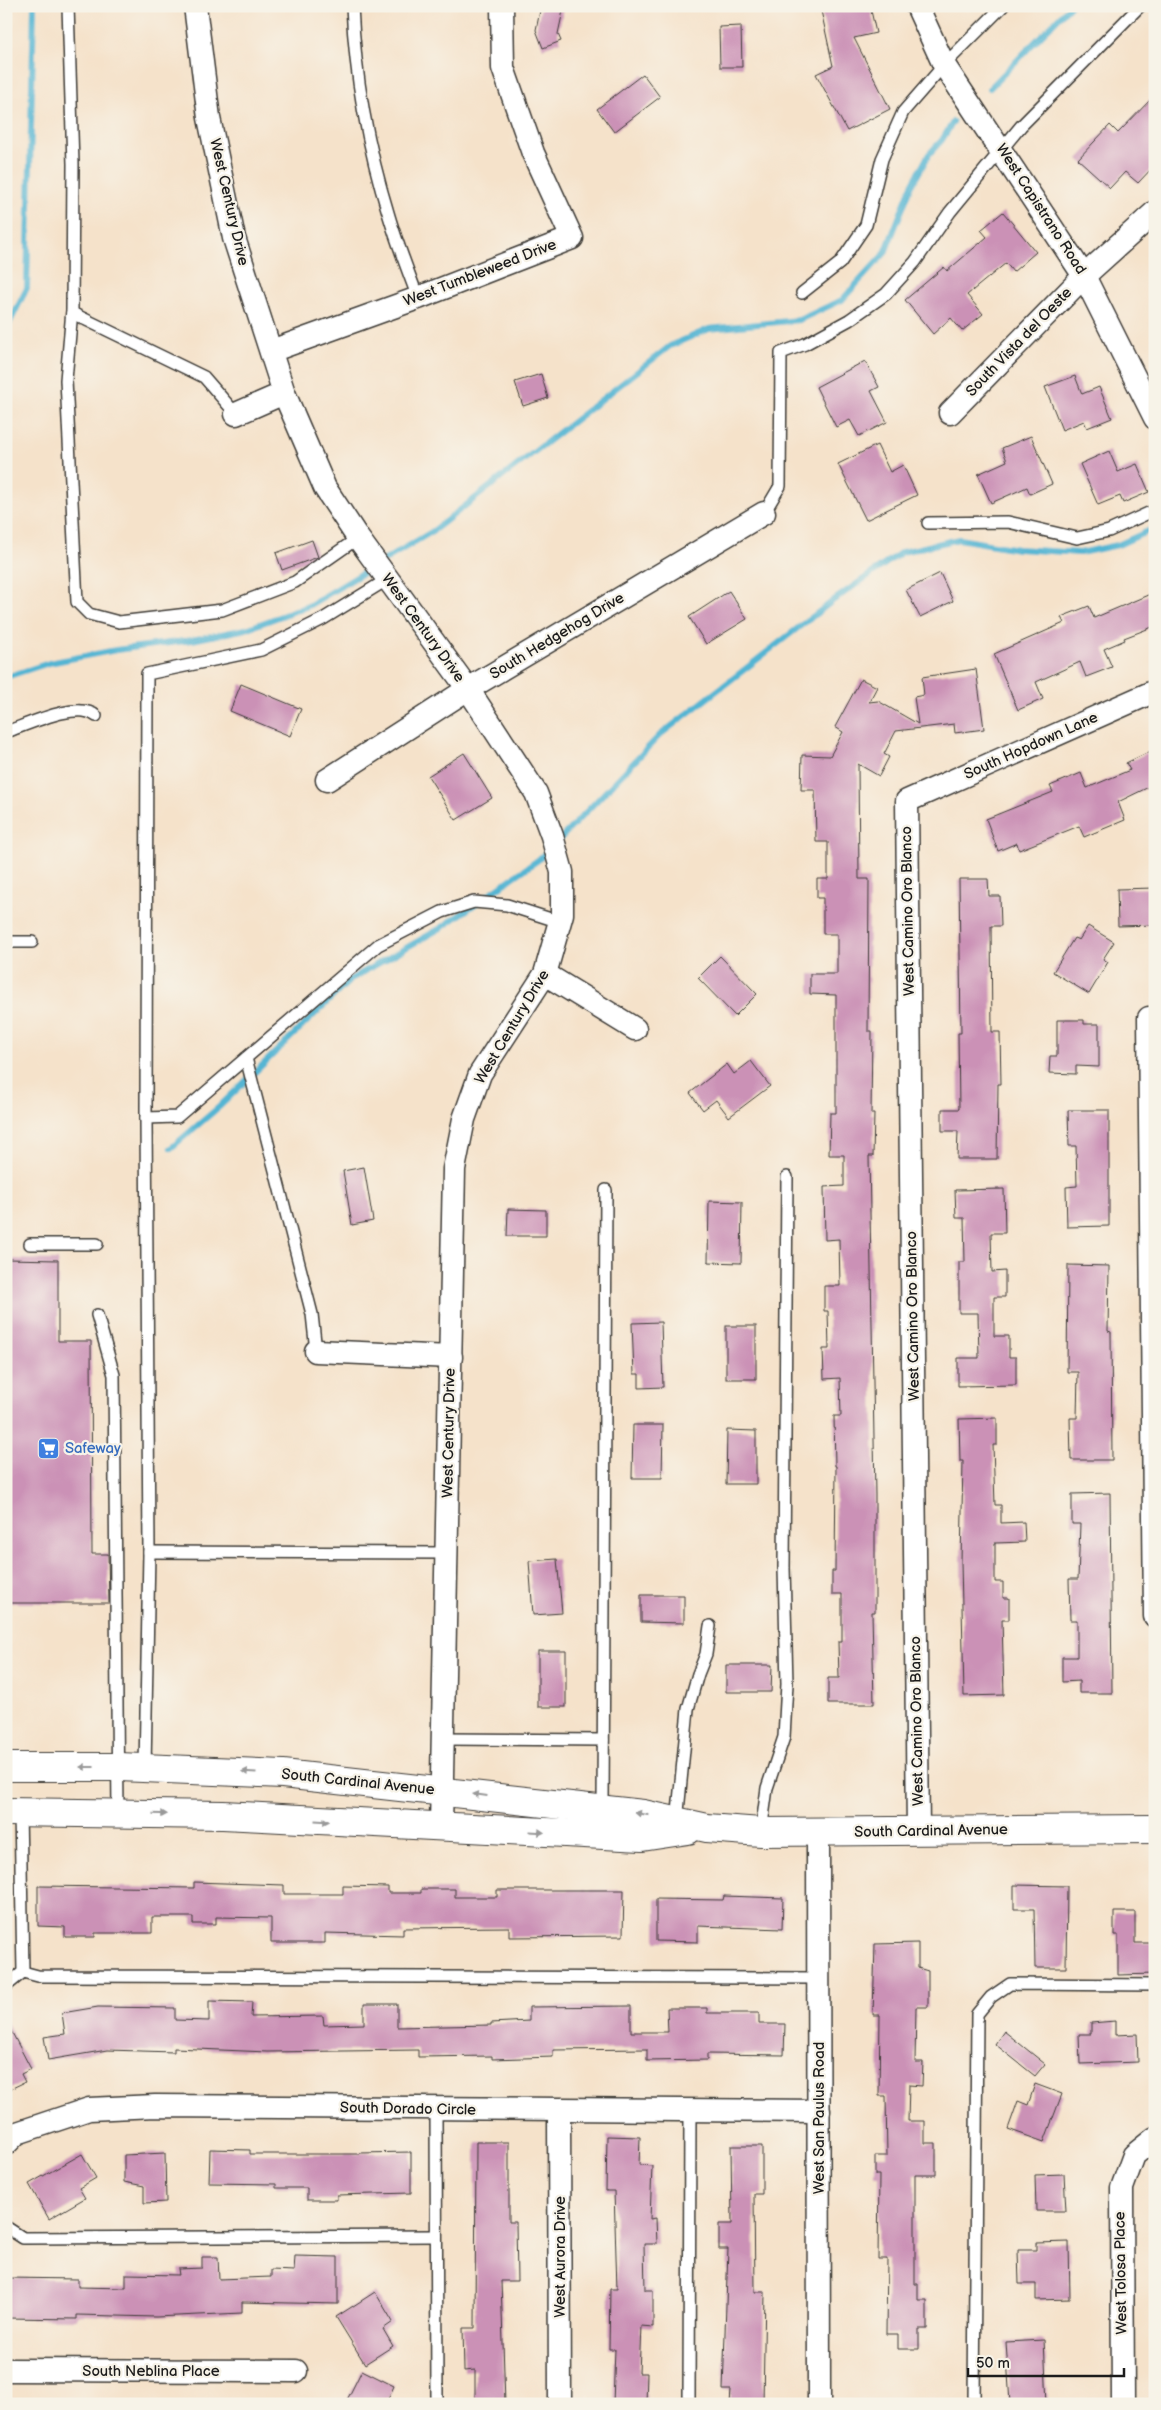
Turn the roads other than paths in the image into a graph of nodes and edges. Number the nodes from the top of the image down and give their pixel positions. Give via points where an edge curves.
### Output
1 (68, 6) edge
2 (195, 6) edge
3 (352, 6) edge
4 (502, 6) edge
5 (917, 6) edge
6 (1004, 6) edge
7 (1140, 6) edge
8 (944, 65) junction
9 (1002, 149) junction
10 (1155, 212) edge
11 (1084, 276) junction
12 (802, 293) dead end
13 (418, 298) junction
14 (72, 313) junction
15 (271, 352) junction
16 (284, 393) junction
17 (950, 413) dead end
18 (236, 414) joint
19 (1155, 418) edge
20 (1155, 510) edge
21 (764, 513) joint
22 (928, 523) dead end
23 (358, 538) junction
24 (388, 579) junction
25 (468, 689) junction
26 (1155, 691) edge
27 (96, 716) dead end
28 (6, 732) edge
29 (327, 780) dead end
30 (907, 800) joint
31 (560, 922) junction
32 (6, 942) edge
33 (32, 942) dead end
34 (545, 974) junction
35 (1149, 1018) dead end
36 (635, 1029) dead end
37 (246, 1058) junction
38 (146, 1118) junction
39 (786, 1177) dead end
40 (606, 1190) dead end
41 (30, 1244) dead end
42 (97, 1244) dead end
43 (97, 1315) dead end
44 (316, 1351) joint
45 (450, 1357) junction
46 (149, 1552) junction
47 (447, 1553) junction
48 (1155, 1616) edge
49 (710, 1626) dead end
50 (443, 1739) junction
51 (604, 1740) junction
52 (6, 1767) edge
53 (132, 1767) junction
54 (442, 1791) junction
55 (603, 1809) junction
56 (13, 1812) edge
57 (118, 1813) junction
58 (676, 1822) junction
59 (441, 1827) junction
60 (707, 1828) junction
61 (1155, 1829) edge
62 (918, 1831) junction
63 (761, 1832) junction
64 (818, 1832) junction
65 (23, 1972) junction
66 (818, 1978) junction
67 (1155, 1985) edge
68 (6, 1986) edge
69 (436, 2109) junction
70 (559, 2110) junction
71 (690, 2111) junction
72 (819, 2111) junction
73 (1148, 2143) edge
74 (6, 2144) edge
75 (6, 2227) edge
76 (436, 2236) junction
77 (6, 2370) edge
78 (296, 2371) dead end
79 (436, 2404) edge
80 (560, 2404) edge
81 (689, 2404) edge
82 (819, 2404) edge
83 (974, 2404) edge
84 (1123, 2404) edge

1 - 14 lane via 73,164
2 - 15 street, West Century Drive via 209,118 234,238
3 - 13 lane via 354,49 367,130 388,215
4 - 13 street, West Tumbleweed Drive via 504,68 532,153 572,238
5 - 8 street, West Capistrano Road
6 - 8 lane
7 - 9 lane
8 - 9 street, West Capistrano Road
8 - 12 lane via 903,112 882,159 866,225 840,263
9 - 11 street, West Capistrano Road
9 - 21 lane via 950,212 915,262 886,294 848,320 805,344 781,353 780,486
10 - 11 street, South Vista del Oeste
11 - 17 street, South Vista del Oeste
11 - 19 street, West Capistrano Road
13 - 15 street, West Tumbleweed Drive
14 - 18 lane via 204,376
14 - 23 lane via 66,380 77,602 89,614 119,622 222,610 295,582
15 - 16 street, West Century Drive
16 - 18 street
16 - 23 street, West Century Drive via 324,488
20 - 22 lane via 1109,531 1077,538 1008,522
21 - 25 street, South Hedgehog Drive
23 - 24 street, West Century Drive
24 - 25 street, West Century Drive
24 - 38 lane via 324,620 261,650 147,674
25 - 29 street, South Hedgehog Drive
25 - 31 street, West Century Drive via 536,793 562,872
26 - 30 street, South Hopdown Lane
27 - 28 lane via 80,709 67,711
30 - 62 street, West Camino Oro Blanco
31 - 34 street, West Century Drive
31 - 37 lane via 507,904 474,902 442,912 378,946
32 - 33 lane
34 - 36 street
34 - 45 street, West Century Drive via 480,1074 464,1119 454,1169
35 - 48 street
37 - 38 lane via 177,1117
37 - 44 lane via 312,1314
38 - 46 lane
39 - 63 lane via 784,1568 787,1684 784,1737 767,1788
40 - 51 lane
41 - 42 lane
43 - 53 lane via 114,1375
44 - 45 street
45 - 47 street, West Century Drive
46 - 47 lane
46 - 53 lane
47 - 50 street, West Century Drive
49 - 58 lane via 706,1654 688,1709
50 - 51 lane
50 - 54 street, West Century Drive
51 - 55 lane
53 -> 52 main road, South Cardinal Avenue
54 -> 53 main road, South Cardinal Avenue via 283,1774
53 - 57 lane
55 -> 54 main road, South Cardinal Avenue
54 - 59 street, West Century Drive
58 -> 55 main road, South Cardinal Avenue
56 - 57 main road, South Cardinal Avenue
56 - 65 lane
57 -> 59 main road, South Cardinal Avenue via 223,1815
58 - 60 main road, South Cardinal Avenue
59 -> 60 main road, South Cardinal Avenue via 642,1836
60 - 63 main road, South Cardinal Avenue
61 - 62 main road, South Cardinal Avenue
62 - 64 main road, South Cardinal Avenue
63 - 64 main road, South Cardinal Avenue
64 - 66 street, West San Paulus Road
65 - 66 lane via 38,1976
65 - 68 lane
66 - 72 street, West San Paulus Road
67 - 83 lane via 1010,1984 991,1997 977,2014
69 - 70 street, South Dorado Circle
69 - 74 street, South Dorado Circle via 155,2106 89,2109 16,2133
69 - 76 lane
70 - 71 street, South Dorado Circle
70 - 80 street, West Aurora Drive
71 - 72 street, South Dorado Circle
71 - 81 lane
72 - 82 street, West San Paulus Road
73 - 84 street, West Tolosa Place via 1134,2155 1122,2188
75 - 76 lane via 23,2238
76 - 79 lane
77 - 78 street, South Neblina Place

